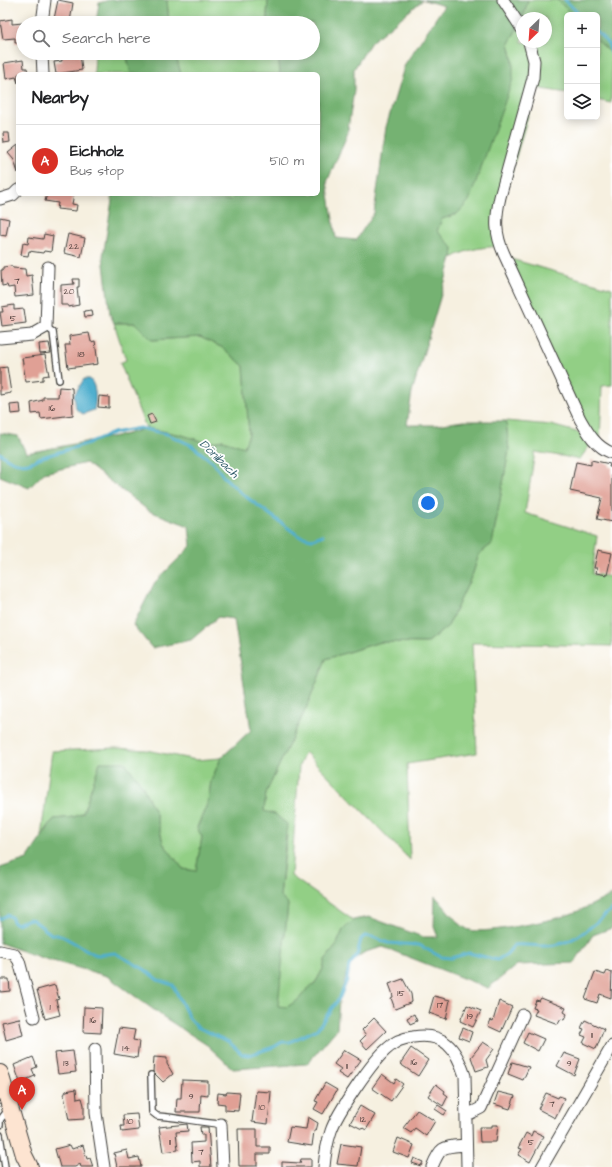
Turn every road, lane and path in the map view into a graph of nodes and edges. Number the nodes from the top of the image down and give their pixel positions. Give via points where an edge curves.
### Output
1 (45, 0) edge
2 (503, 0) edge
3 (43, 16) edge
4 (516, 20) edge
5 (531, 48) edge
6 (42, 60) edge
7 (43, 72) edge
8 (16, 192) edge
9 (0, 199) edge
10 (48, 267) dead end
11 (46, 327) junction
12 (0, 338) edge
13 (59, 380) dead end
14 (612, 453) edge
15 (0, 951) edge
16 (523, 1015) dead end
17 (34, 1017) dead end
18 (612, 1046) edge
19 (95, 1049) dead end
20 (0, 1073) edge
21 (151, 1075) dead end
22 (12, 1107) junction
23 (467, 1115) junction
24 (221, 1124) joint
25 (0, 1125) edge
26 (0, 1135) edge
27 (466, 1146) junction
28 (5, 1167) edge
29 (30, 1167) edge
30 (104, 1167) edge
31 (223, 1167) edge
32 (324, 1167) edge
33 (432, 1167) edge
34 (467, 1167) edge
35 (542, 1167) edge

1 - 3 street
2 - 4 street
5 - 14 street via 534,61 532,84 500,197 496,232 580,419 599,446
6 - 7 street
8 - 9 street
10 - 11 street
11 - 12 street via 32,335
11 - 13 lane via 53,332
15 - 17 street via 14,954 19,961
16 - 23 street via 481,1108
18 - 35 street
19 - 30 street via 96,1113
20 - 22 street
21 - 24 lane via 152,1112 157,1116
22 - 25 lane via 4,1114
22 - 29 street
23 - 27 street
23 - 32 street via 465,1076 452,1048 434,1037 400,1040 388,1047 357,1087 332,1130
24 - 31 street
26 - 28 lane
27 - 33 street via 444,1148 438,1152
27 - 34 street

